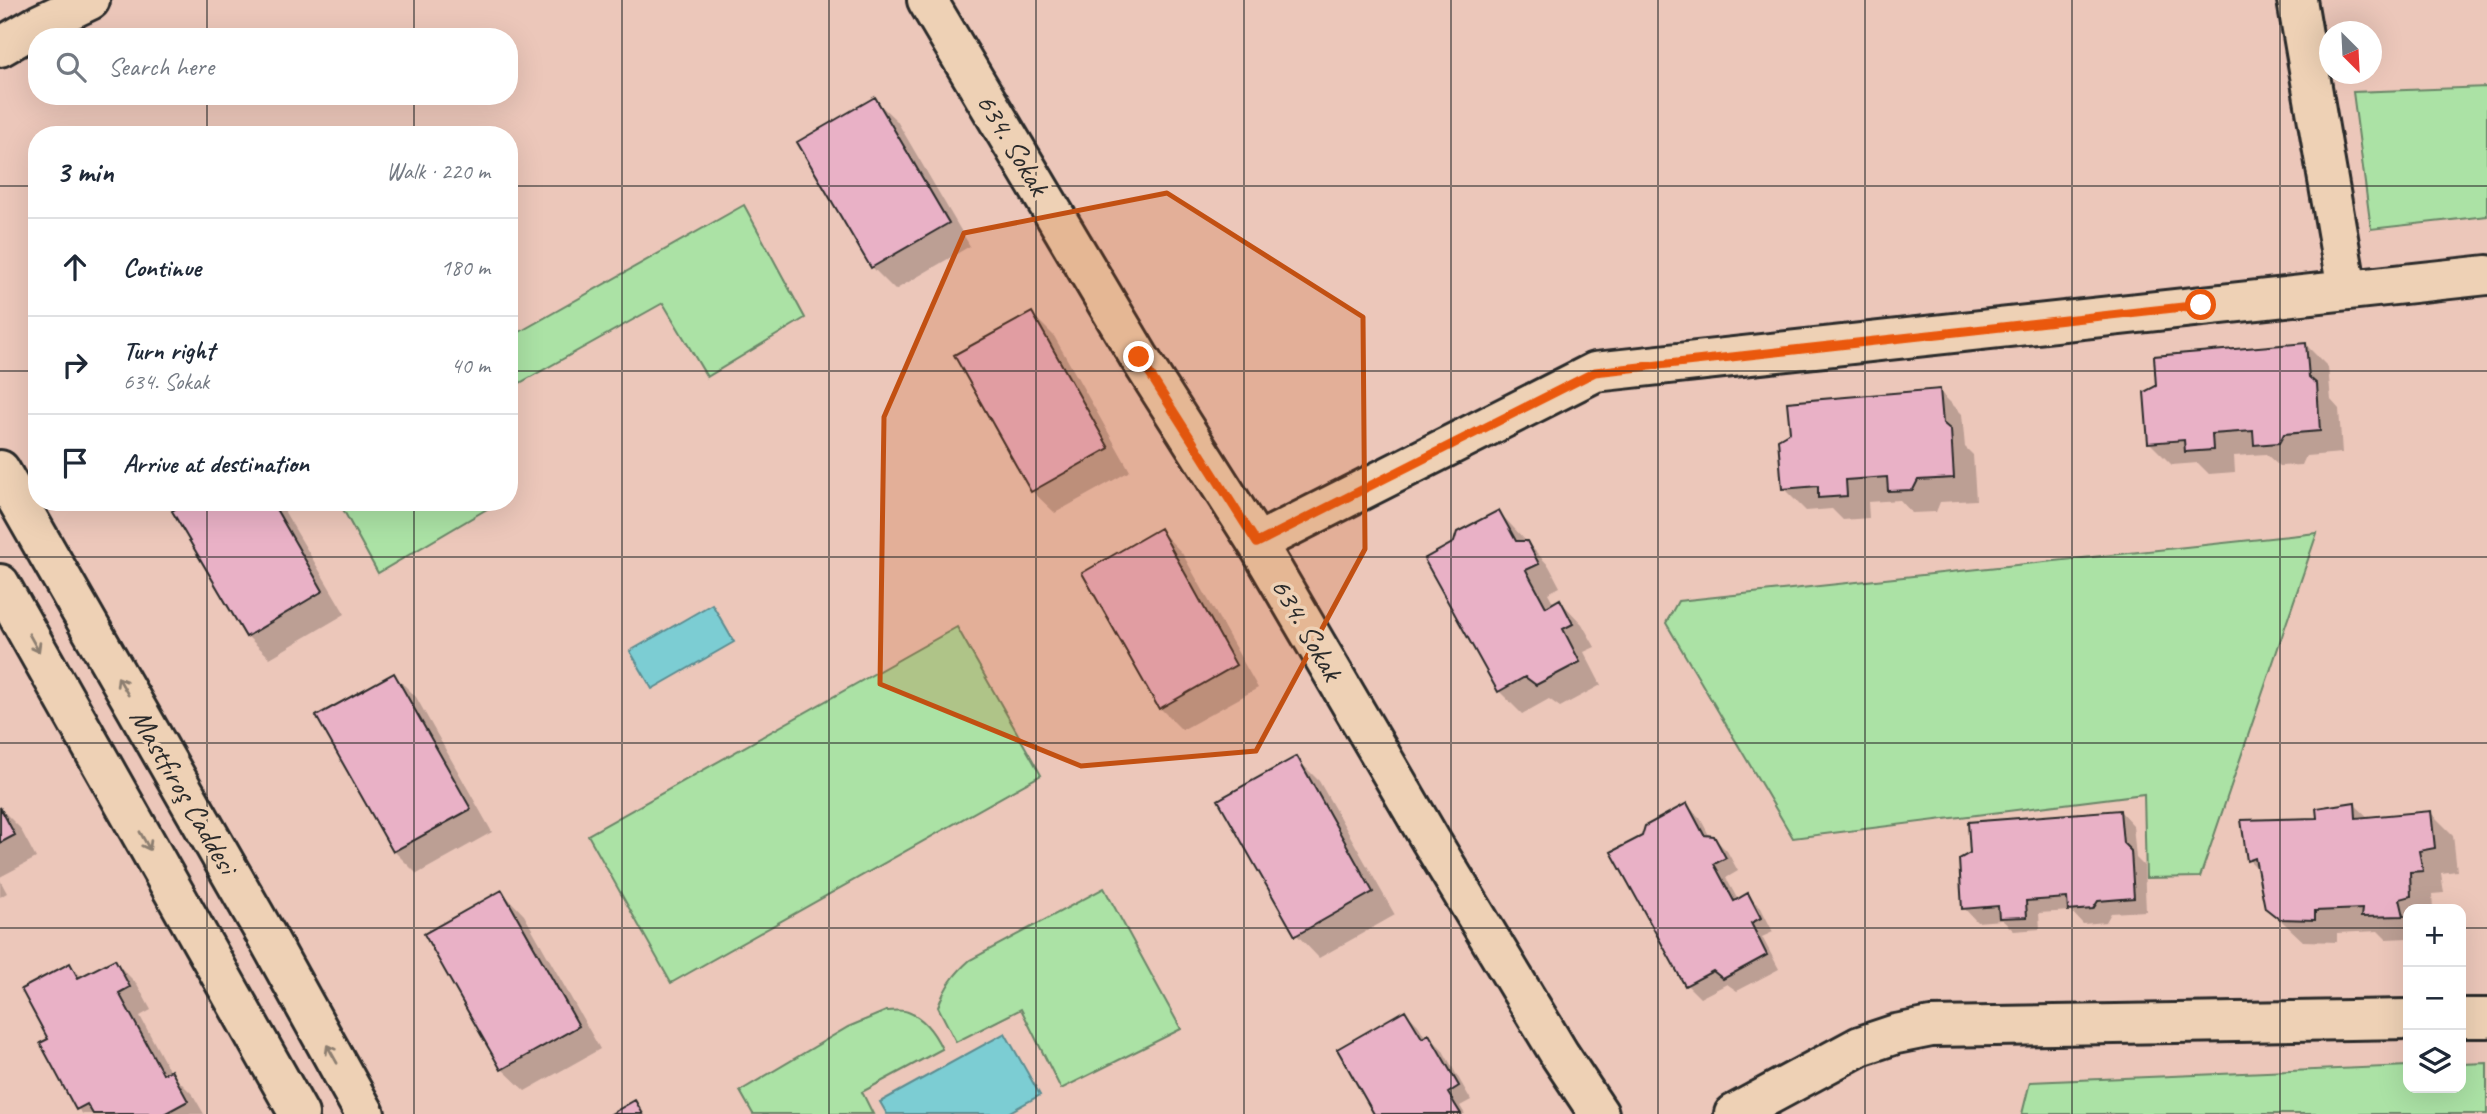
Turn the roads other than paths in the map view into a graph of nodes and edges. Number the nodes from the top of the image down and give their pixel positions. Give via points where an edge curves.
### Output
1 (90, 0) edge
2 (927, 0) edge
3 (2297, 0) edge
4 (33, 28) edge
5 (28, 31) edge
6 (0, 47) edge
7 (2487, 275) edge
8 (2347, 290) junction
9 (0, 470) edge
10 (1257, 543) junction
11 (0, 584) edge
12 (2466, 1018) edge
13 (2487, 1018) edge
14 (2403, 1019) edge
15 (299, 1114) edge
16 (365, 1114) edge
17 (1599, 1114) edge
18 (1734, 1114) edge

1 - 4 street
2 - 10 street, 634. Sokak via 1132,345
3 - 8 street
5 - 6 street
7 - 8 street
8 - 10 street via 1595,372
16 -> 9 street, Mastfıroş Caddesi
10 - 17 street, 634. Sokak via 1438,853
11 -> 15 street, Mastfıroş Caddesi
12 - 13 street
14 - 18 street via 1931,1027 1860,1046

